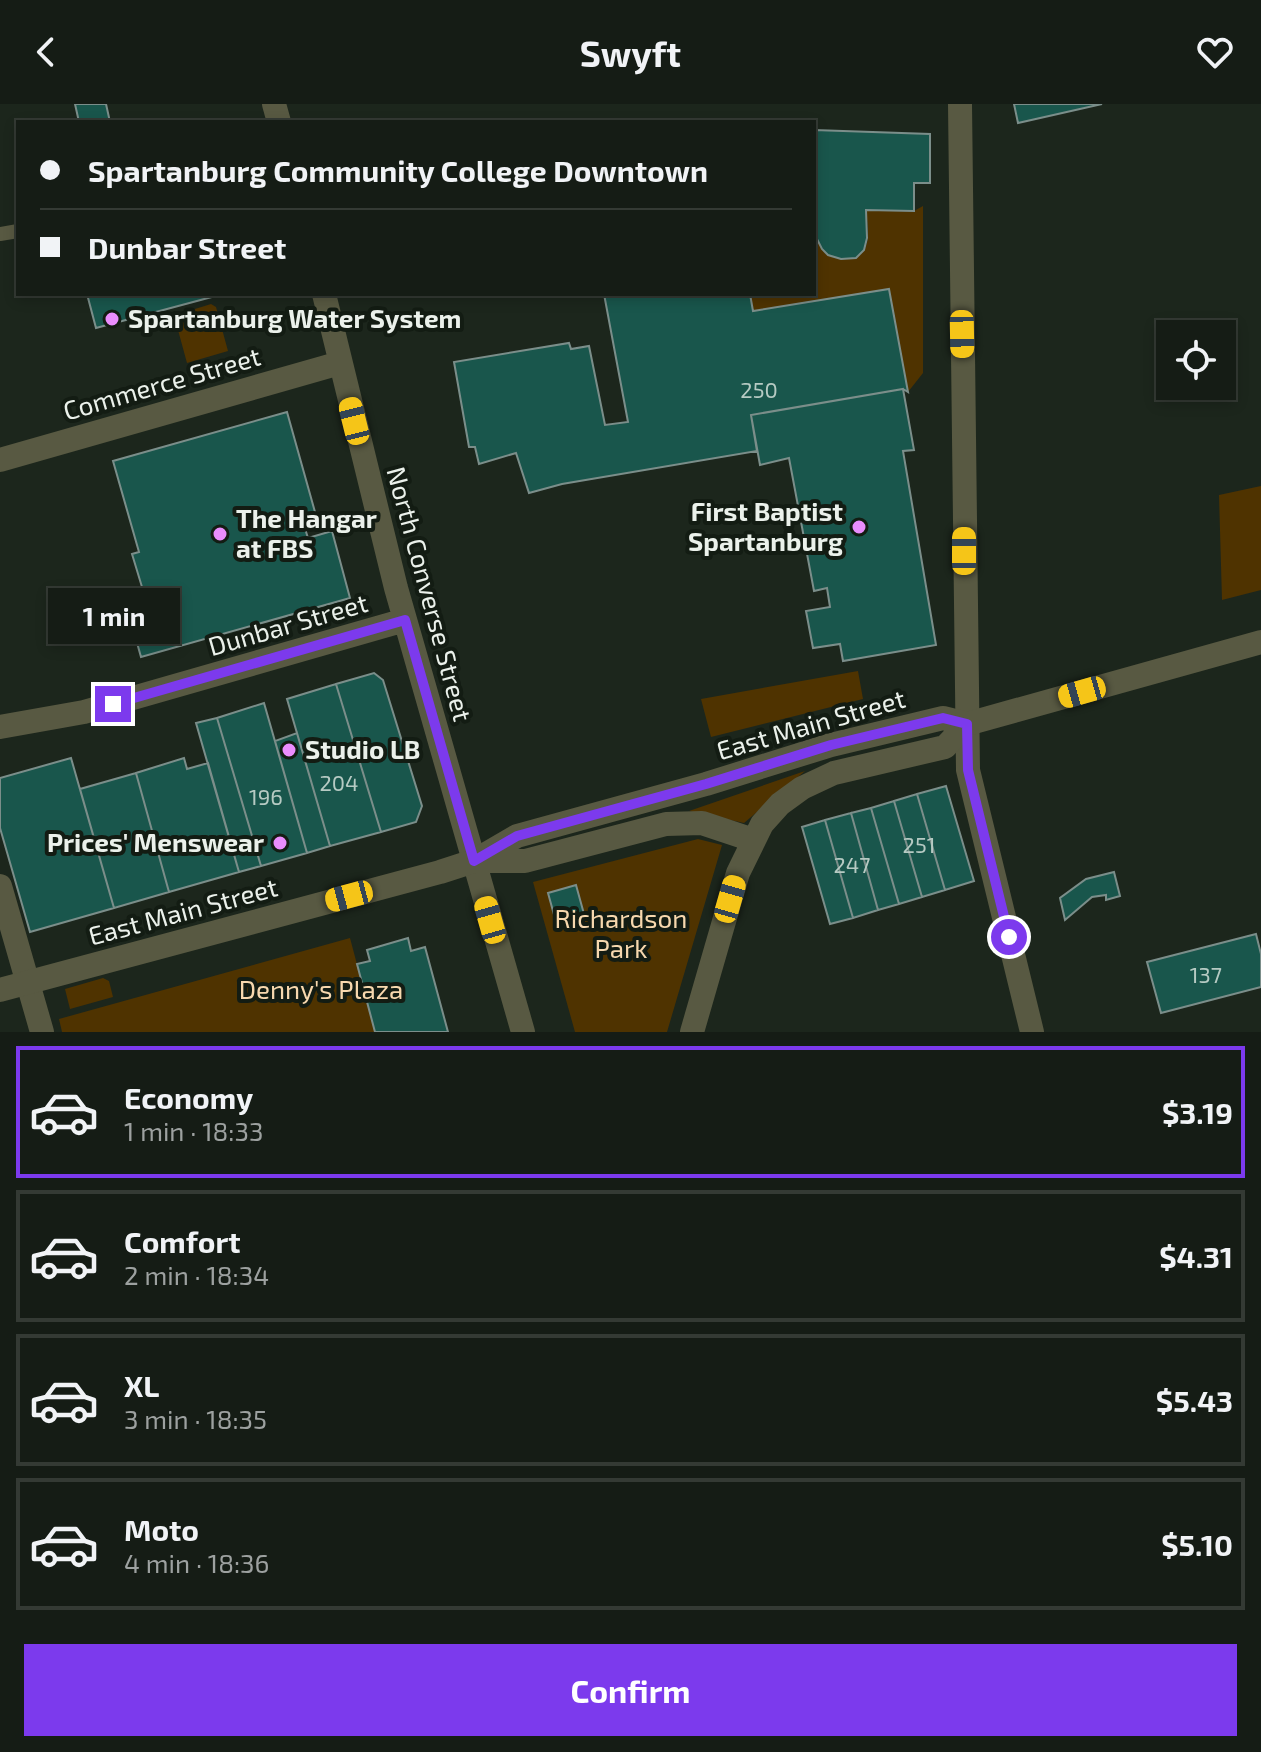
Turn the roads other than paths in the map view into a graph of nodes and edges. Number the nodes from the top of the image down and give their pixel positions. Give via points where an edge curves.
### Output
1 (960, 104) edge
2 (324, 296) edge
3 (340, 363) junction
4 (0, 460) edge
5 (405, 620) junction
6 (1261, 642) edge
7 (967, 724) junction
8 (0, 727) edge
9 (753, 840) junction
10 (474, 861) junction
11 (0, 886) edge
12 (30, 982) junction
13 (0, 990) edge
14 (42, 1032) edge
15 (523, 1032) edge
16 (692, 1032) edge
17 (1032, 1032) edge

1 - 7 street
2 - 3 street, North Converse Street
3 - 4 street, Commerce Street
3 - 5 street, North Converse Street
5 - 8 street, Dunbar Street via 84,712
5 - 10 street, North Converse Street
6 - 7 street, East Main Street
7 - 9 street via 945,747 834,773 802,788 780,804
7 - 10 street, East Main Street via 943,718 831,745 517,836
7 - 17 street via 968,770
9 - 10 street, East Main Street via 702,823 666,824 525,861
9 - 16 street via 738,873
10 - 12 street, East Main Street
10 - 15 street, North Converse Street
11 - 12 street
12 - 13 street, East Main Street
12 - 14 street

